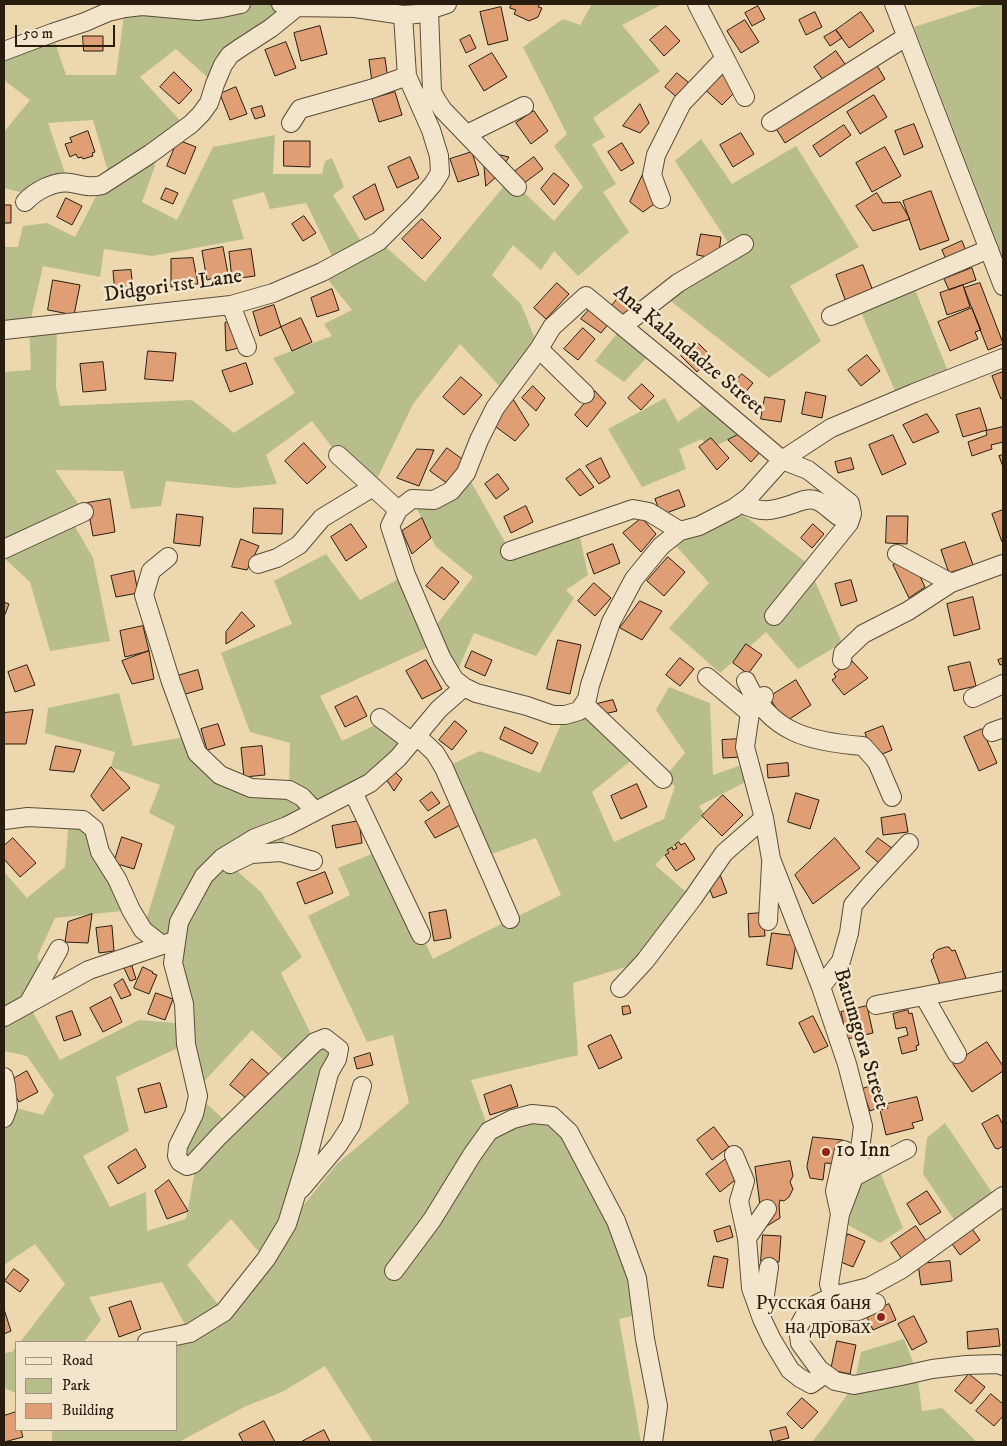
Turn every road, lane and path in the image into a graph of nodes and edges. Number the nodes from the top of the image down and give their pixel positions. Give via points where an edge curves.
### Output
1 (241, 4) edge
2 (447, 4) edge
3 (697, 4) edge
4 (894, 4) edge
5 (289, 5) edge
6 (415, 11) edge
7 (906, 37) junction
8 (4, 51) edge
9 (725, 58) junction
10 (407, 76) junction
11 (745, 97) dead end
12 (524, 106) dead end
13 (771, 122) dead end
14 (291, 123) dead end
15 (466, 134) junction
16 (517, 187) dead end
17 (661, 199) dead end
18 (25, 202) dead end
19 (744, 244) dead end
20 (989, 249) junction
21 (1003, 286) edge
22 (231, 305) junction
23 (830, 316) dead end
24 (623, 326) junction
25 (4, 330) edge
26 (247, 347) dead end
27 (539, 349) junction
28 (1003, 358) edge
29 (585, 394) dead end
30 (338, 455) dead end
31 (782, 460) junction
32 (373, 487) junction
33 (741, 503) junction
34 (398, 510) junction
35 (84, 512) dead end
36 (838, 516) dead end
37 (680, 531) junction
38 (7, 547) edge
39 (510, 551) dead end
40 (897, 554) dead end
41 (168, 557) dead end
42 (258, 564) dead end
43 (1003, 564) edge
44 (951, 583) junction
45 (774, 616) dead end
46 (842, 660) dead end
47 (708, 677) dead end
48 (746, 681) dead end
49 (1003, 684) edge
50 (464, 687) junction
51 (973, 698) dead end
52 (584, 704) junction
53 (757, 704) junction
54 (380, 718) dead end
55 (415, 739) junction
56 (663, 779) dead end
57 (353, 792) junction
58 (892, 797) dead end
59 (315, 811) junction
60 (4, 812) edge
61 (28, 817) junction
62 (764, 818) junction
63 (4, 820) edge
64 (910, 843) dead end
65 (771, 859) junction
66 (313, 861) dead end
67 (186, 909) junction
68 (510, 919) dead end
69 (768, 921) dead end
70 (422, 935) dead end
71 (169, 942) junction
72 (59, 949) dead end
73 (1003, 981) edge
74 (821, 987) junction
75 (620, 988) dead end
76 (924, 996) junction
77 (28, 1004) junction
78 (876, 1005) dead end
79 (4, 1017) edge
80 (957, 1054) dead end
81 (4, 1077) edge
82 (362, 1086) dead end
83 (4, 1118) edge
84 (907, 1149) dead end
85 (844, 1150) dead end
86 (734, 1155) dead end
87 (854, 1177) junction
88 (296, 1194) junction
89 (999, 1203) edge
90 (767, 1209) dead end
91 (840, 1214) junction
92 (747, 1238) junction
93 (769, 1267) dead end
94 (394, 1271) dead end
95 (833, 1296) junction
96 (876, 1303) dead end
97 (806, 1313) junction
98 (762, 1319) junction
99 (151, 1341) edge
100 (1003, 1366) edge
101 (825, 1374) junction
102 (652, 1442) edge

1 - 8 street via 198,11 142,6 125,8
2 - 6 street
3 - 9 street
4 - 7 street
5 - 6 street
5 - 18 street via 271,28 230,55 201,114 150,154 102,185 55,184 32,194
6 - 10 street, Didgori 1st Lane
6 - 15 street via 432,92 443,110
7 - 13 street
7 - 20 street
9 - 11 street
9 - 17 street via 682,104 656,155 652,175
10 - 14 street via 300,109
10 - 22 street, Didgori 1st Lane via 439,156 440,173 433,184 379,241 322,272 273,293
12 - 15 street
15 - 16 street
19 - 24 street via 678,283
20 - 21 street
20 - 23 street
22 - 25 street, Didgori 1st Lane
22 - 26 street
24 - 27 street, Ana Kalandadze Street via 586,296 552,327
24 - 31 street, Ana Kalandadze Street
27 - 29 street
27 - 34 street, Ana Kalandadze Street via 495,408 466,473 451,492 434,500 412,499
28 - 31 street via 831,428
30 - 32 street
31 - 33 street
31 - 45 street, Ana Kalandadze Street via 808,470 850,503 852,514 849,523
32 - 34 street
32 - 42 street via 322,518 299,545 277,558
33 - 36 street via 753,510 767,510 805,499 817,501
33 - 37 street via 699,526
34 - 50 street via 390,526 406,575 427,606 442,659 454,679
35 - 38 street
37 - 39 street via 649,512 633,510
37 - 52 street via 661,546 634,579 611,622
40 - 44 street
41 - 59 street via 151,571 144,594 197,752 220,775 251,788 289,790 302,797
43 - 44 street
44 - 46 street via 908,611 863,634 843,653
47 - 53 street
48 - 53 street
49 - 51 street
50 - 52 street via 476,694 553,715 578,711
50 - 55 street
52 - 56 street
53 - 58 street via 775,722 800,734 831,744 863,746 877,762
53 - 62 street, Batumgora Street via 745,747
54 - 55 street
55 - 57 street via 370,783
55 - 68 street via 435,753 444,768
57 - 59 street
57 - 70 street
59 - 67 street via 255,838 222,858 204,876
60 - 61 street
61 - 63 street
61 - 71 street via 83,820 94,829 100,852 143,930
62 - 65 street, Batumgora Street
62 - 75 street via 724,853 645,961
64 - 74 street via 853,905 841,961
65 - 69 street
65 - 74 street, Batumgora Street
66 - 67 street via 281,852 250,854 230,864
67 - 71 street
71 - 77 street via 89,970
71 - 88 street via 184,1004 186,1044 198,1096 194,1114 178,1146 180,1162 187,1166 193,1164 315,1042 325,1038 339,1049 338,1059 329,1073
72 - 77 street
73 - 76 street
74 - 87 street, Batumgora Street via 848,1064 863,1126
76 - 78 street
76 - 80 street
77 - 79 street
81 - 83 street via 8,1107
82 - 88 street via 351,1125
84 - 87 street
85 - 91 street via 835,1191
86 - 92 street via 745,1181 740,1201
87 - 91 street, Batumgora Street
88 - 99 street via 287,1224 266,1260 224,1312 190,1332
89 - 95 street via 902,1269 869,1287
90 - 92 street
91 - 95 street, Batumgora Street via 829,1284
92 - 98 street via 751,1288
93 - 98 street
94 - 102 street via 432,1220 489,1131 532,1114 552,1116 569,1132 616,1221 637,1278 644,1339 658,1406
95 - 97 street
96 - 97 street via 858,1311
97 - 101 street via 798,1328 800,1343
98 - 101 street via 790,1370 811,1384
100 - 101 street via 966,1365 932,1369 854,1385 835,1381

